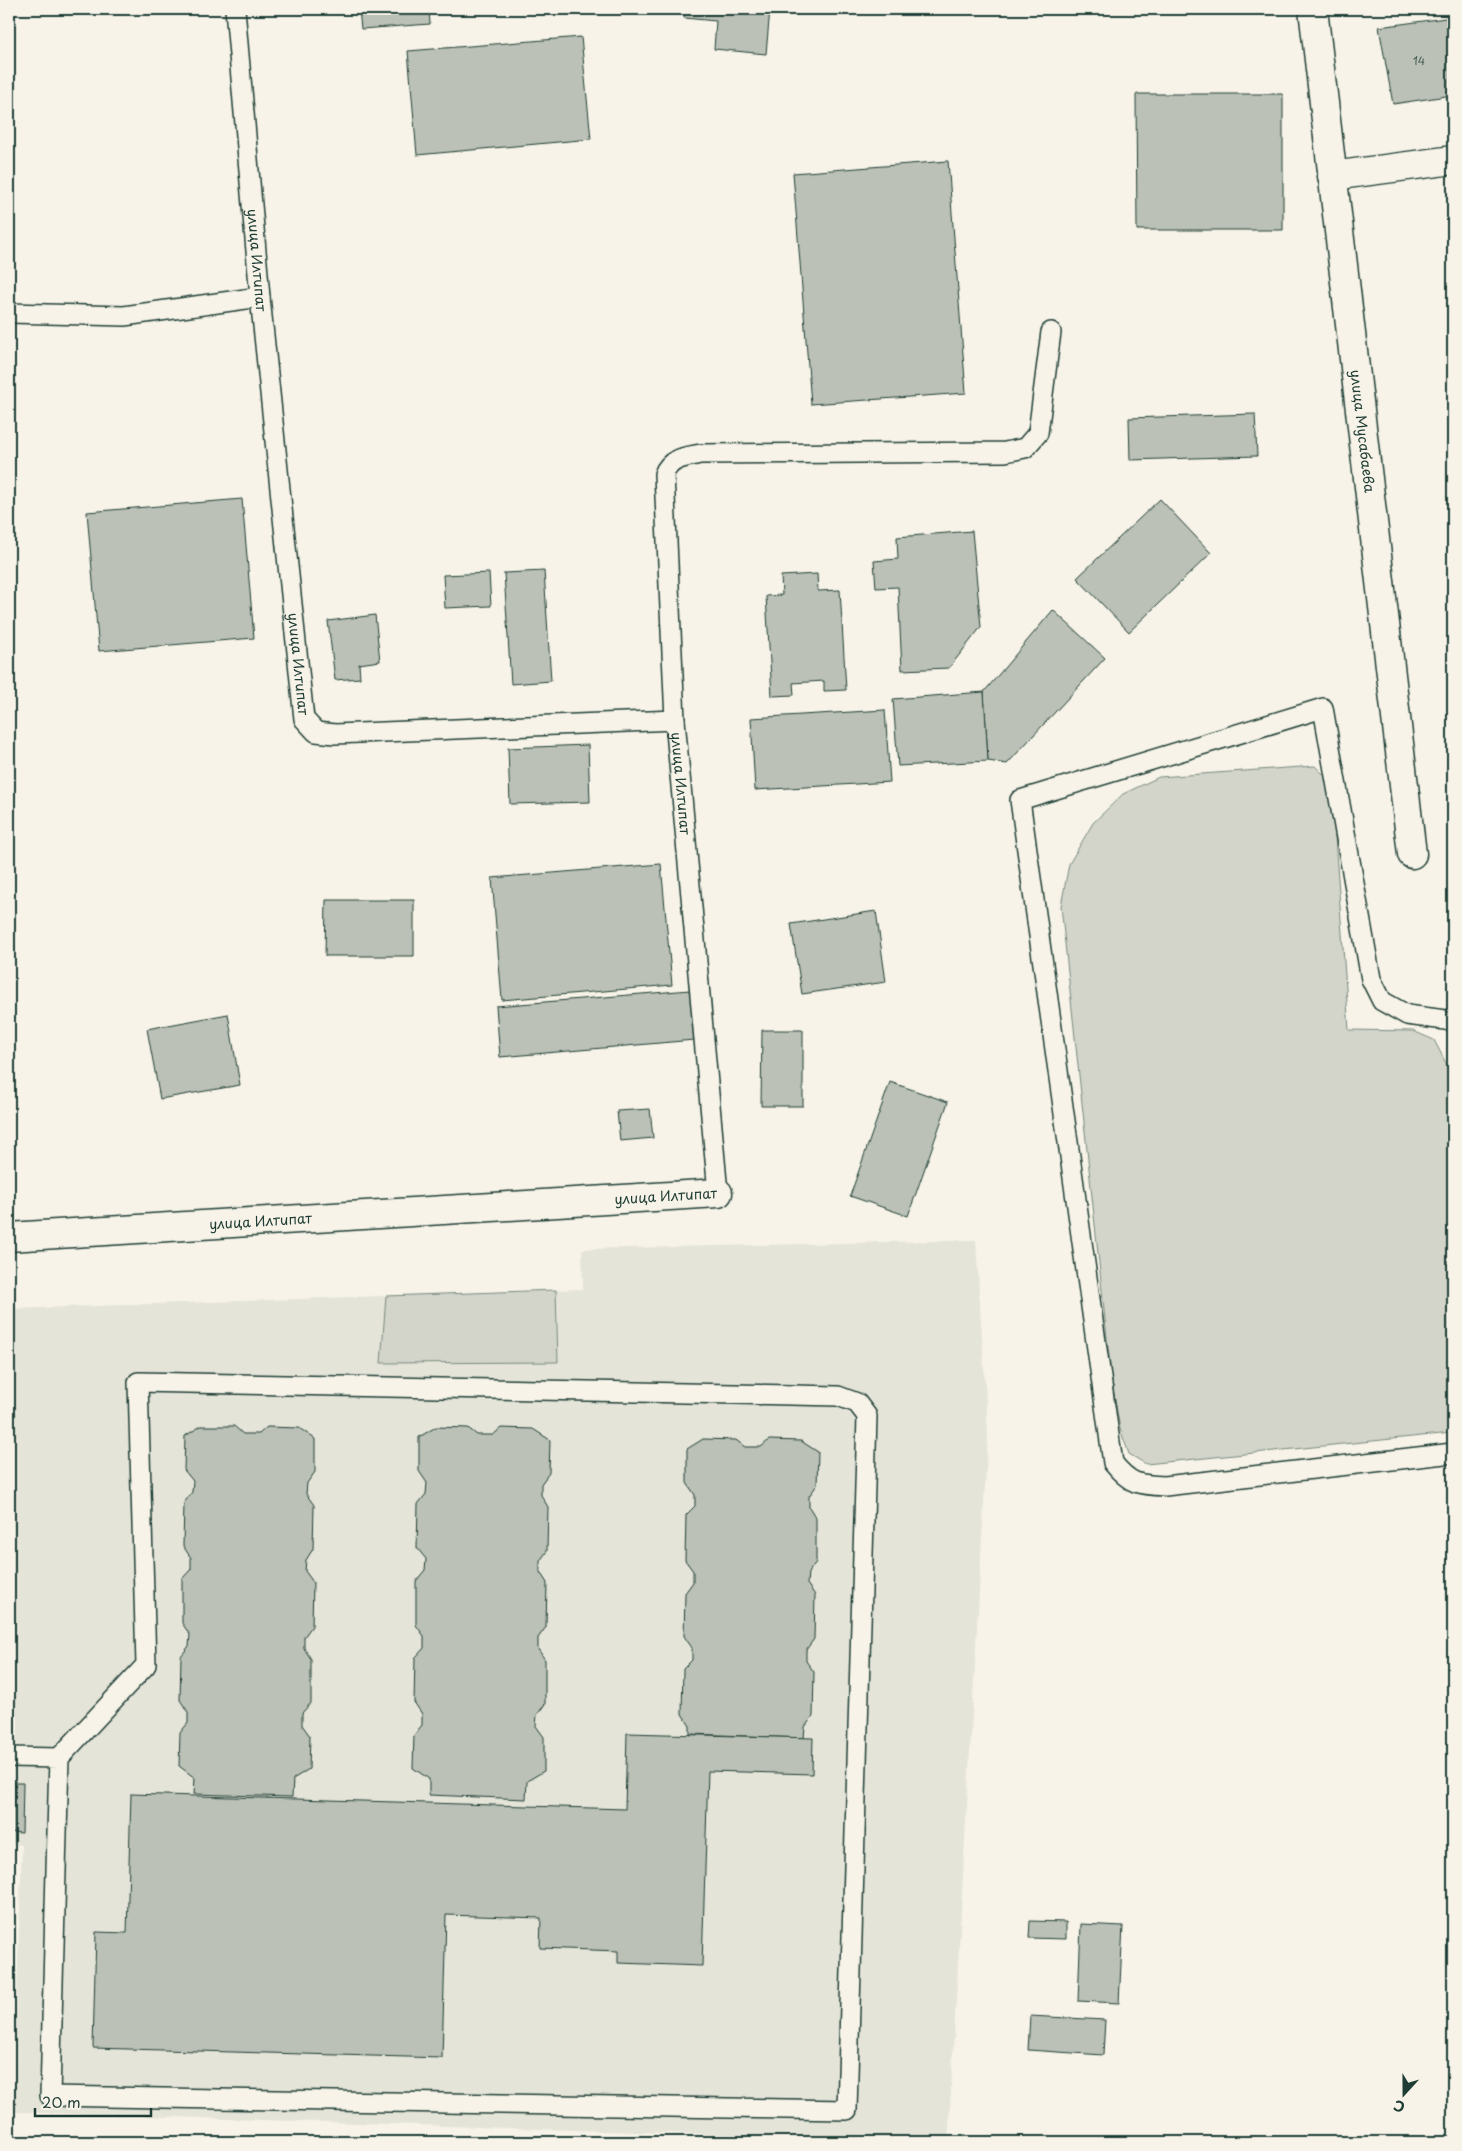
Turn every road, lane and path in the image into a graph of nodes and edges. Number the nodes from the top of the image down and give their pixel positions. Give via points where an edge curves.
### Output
1 (235, 9) edge
2 (1313, 9) edge
3 (1453, 160) edge
4 (1332, 176) junction
5 (260, 297) junction
6 (9, 313) edge
7 (1051, 332) dead end
8 (674, 720) junction
9 (1412, 854) dead end
10 (1453, 1021) edge
11 (718, 1193) joint
12 (9, 1237) edge
13 (1453, 1453) edge
14 (9, 1757) edge
15 (59, 1758) junction

1 - 5 lane, улица Илтипат
2 - 4 street, улица Мусабаева
3 - 4 street
4 - 9 street, улица Мусабаева
5 - 6 lane via 124,316
5 - 8 lane, улица Илтипат via 304,719 316,732 335,734
7 - 8 lane via 1038,433 1024,448 1005,452 701,454 677,459 668,465 664,474
8 - 11 lane, улица Илтипат
10 - 13 lane via 1407,1015 1382,1001 1371,979 1323,708 1020,800 1113,1463 1125,1478 1144,1485 1165,1486
11 - 12 street, улица Илтипат
14 - 15 lane
15 - 15 lane via 146,1665 138,1382 838,1396 857,1403 867,1416 847,2110 50,2096

